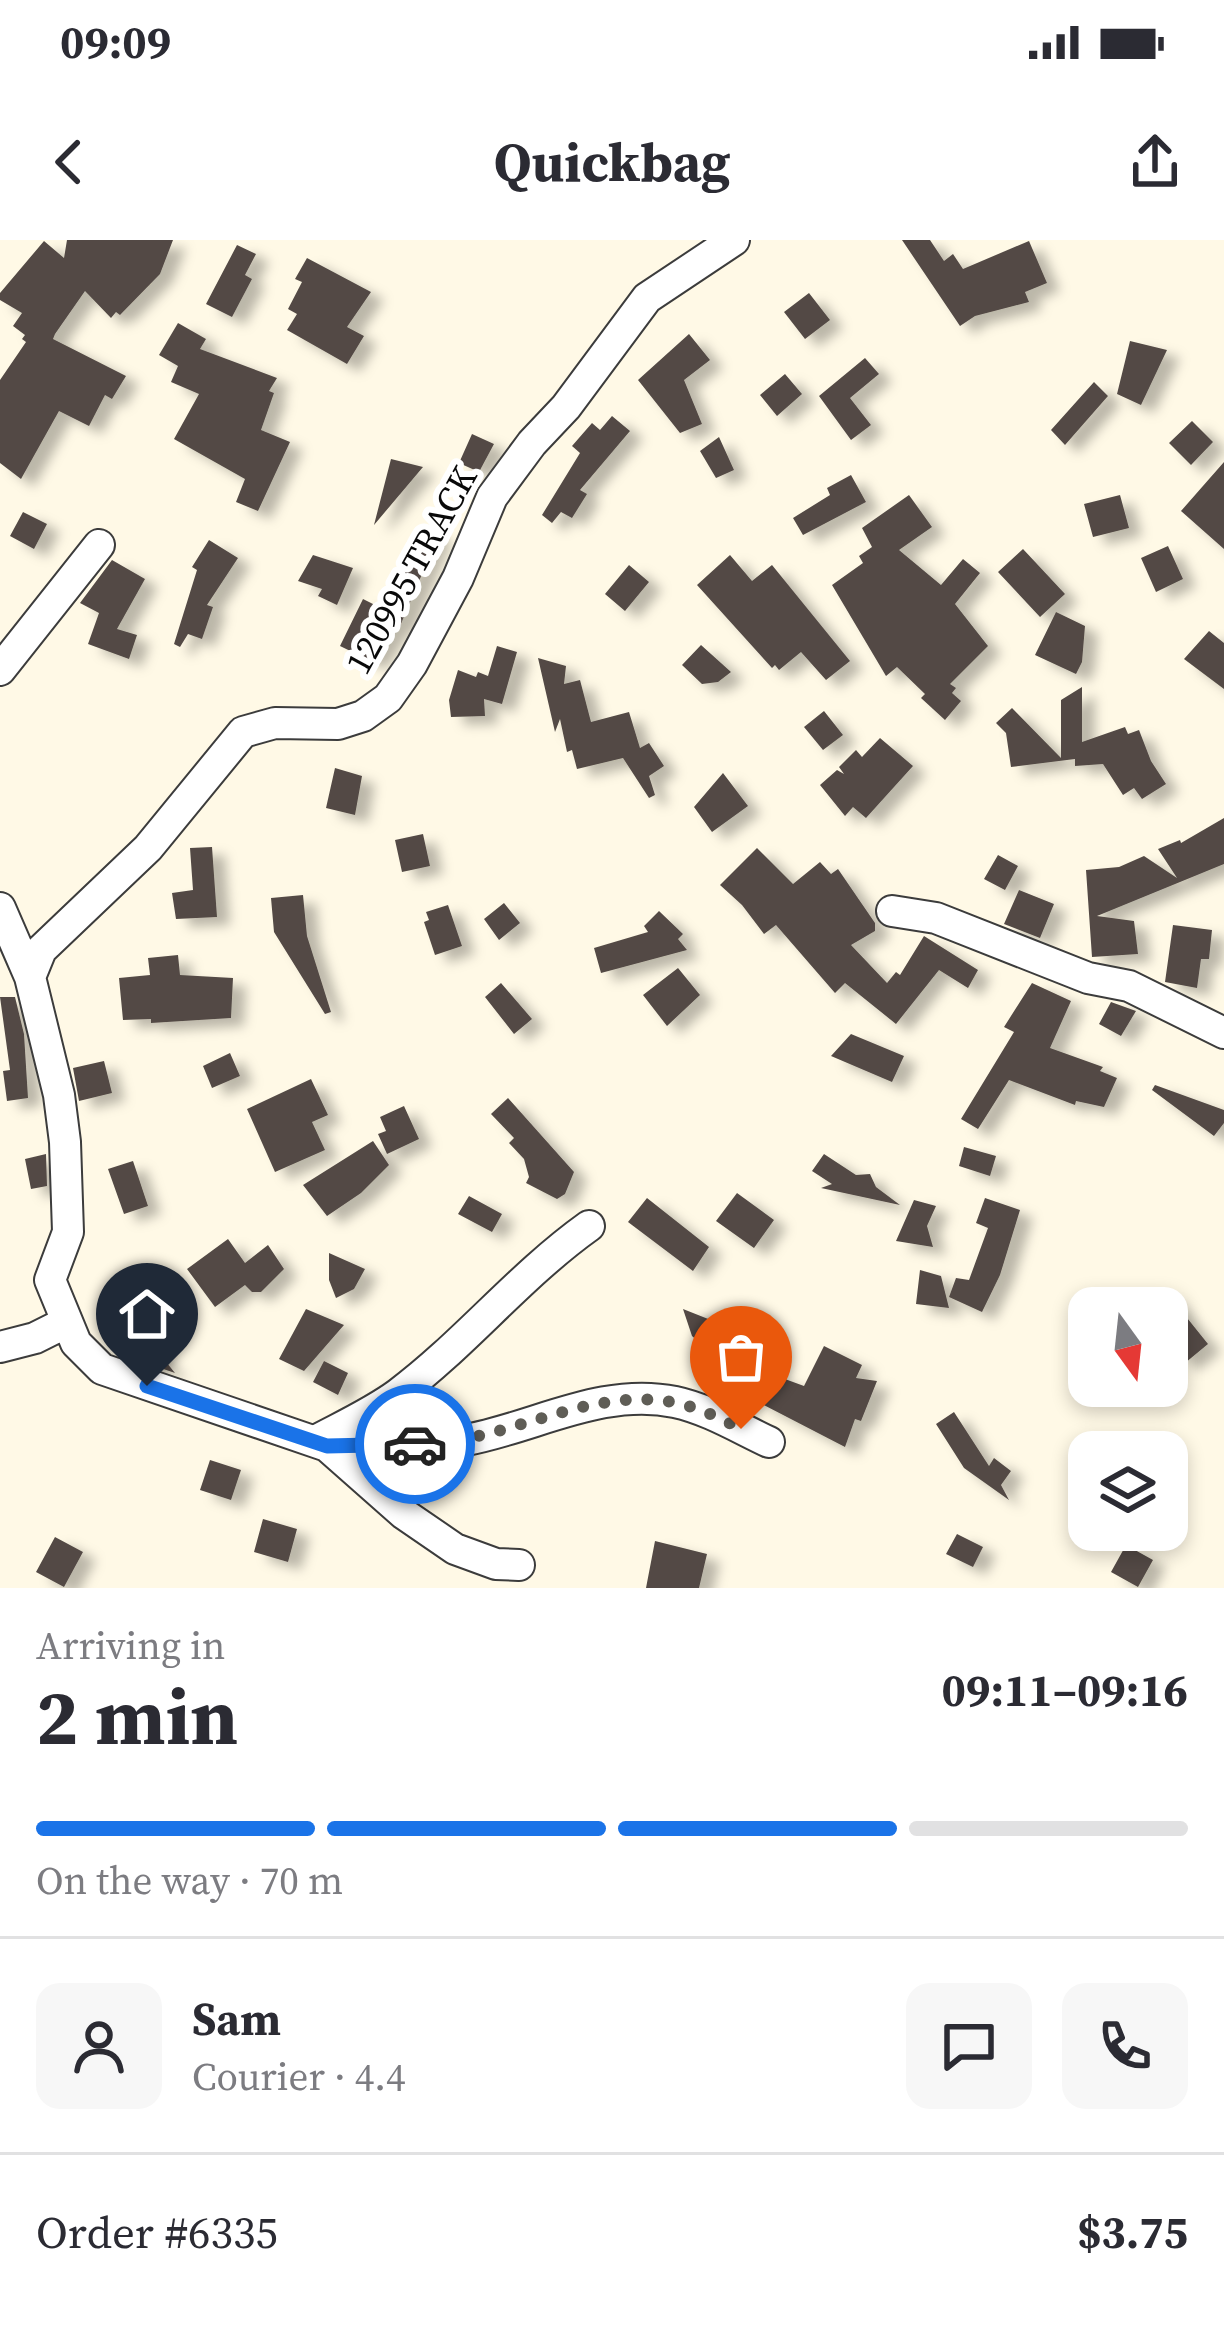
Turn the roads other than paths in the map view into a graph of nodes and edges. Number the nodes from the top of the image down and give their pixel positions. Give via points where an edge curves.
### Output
1 (734, 240) edge
2 (99, 545) dead end
3 (0, 670) edge
4 (0, 908) edge
5 (892, 911) dead end
6 (29, 977) junction
7 (1224, 1033) edge
8 (589, 1226) dead end
9 (65, 1323) junction
10 (0, 1347) edge
11 (769, 1442) dead end
12 (321, 1443) junction
13 (519, 1564) dead end

1 - 6 street, 120995 TRACK via 647,298 532,443 492,497 458,578 388,698 338,724 275,723 232,740 148,848 41,950
2 - 3 street
4 - 6 street
5 - 7 street via 936,918 1088,978 1129,986
6 - 9 street via 65,1142 68,1232 50,1280
8 - 12 street via 546,1256 430,1368
9 - 10 street
9 - 12 street via 102,1369
11 - 12 street via 677,1402 651,1399 604,1401 467,1440
12 - 13 street via 455,1549

